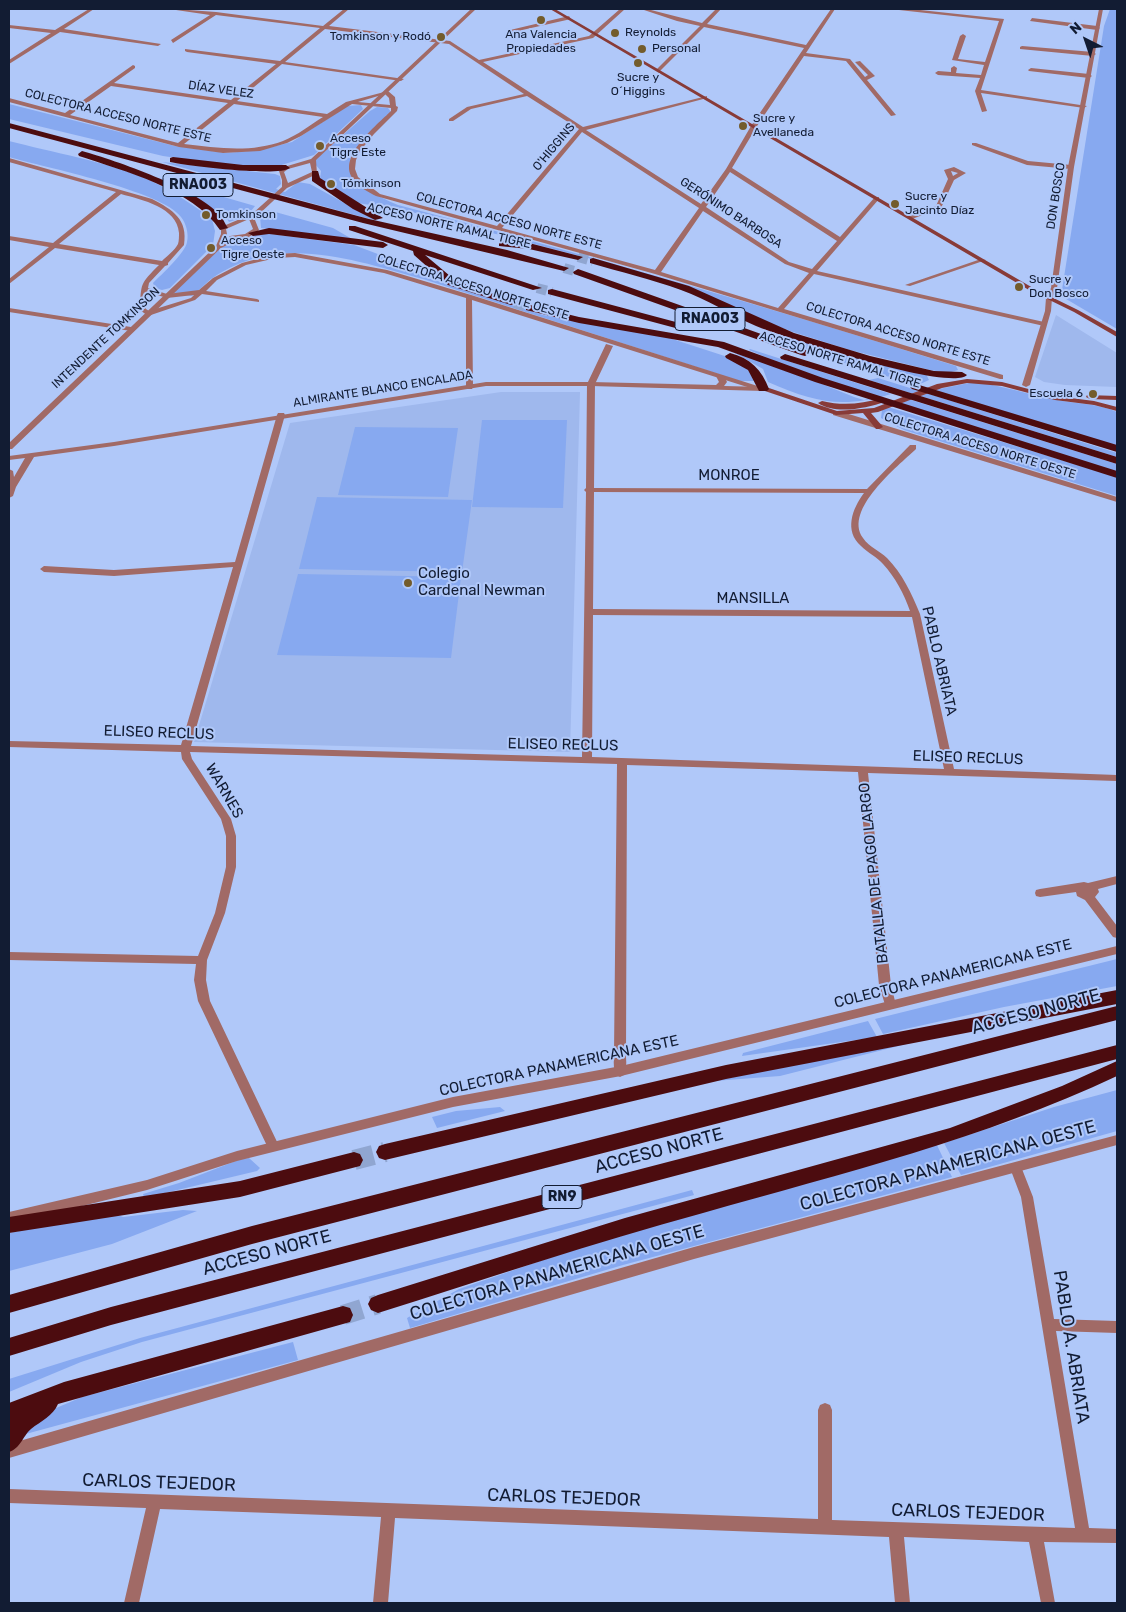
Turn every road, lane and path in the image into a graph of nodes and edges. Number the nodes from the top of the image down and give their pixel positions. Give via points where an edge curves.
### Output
1 (92, 9) edge
2 (176, 9) edge
3 (221, 9) edge
4 (347, 9) edge
5 (474, 9) edge
6 (552, 9) edge
7 (624, 9) edge
8 (643, 9) edge
9 (719, 9) edge
10 (833, 9) edge
11 (899, 9) edge
12 (1101, 9) edge
13 (214, 14) junction
14 (570, 18) junction
15 (1032, 20) dead end
16 (705, 25) junction
17 (9, 26) edge
18 (324, 27) junction
19 (1097, 28) junction
20 (58, 31) junction
21 (509, 31) dead end
22 (596, 34) junction
23 (963, 36) dead end
24 (173, 41) dead end
25 (440, 41) junction
26 (158, 44) dead end
27 (807, 47) junction
28 (1022, 48) dead end
29 (188, 50) dead end
30 (804, 54) junction
31 (1093, 54) junction
32 (480, 61) junction
33 (9, 62) edge
34 (282, 62) junction
35 (858, 62) dead end
36 (987, 64) junction
37 (954, 66) dead end
38 (133, 67) dead end
39 (659, 70) junction
40 (1031, 70) dead end
41 (938, 73) dead end
42 (953, 74) junction
43 (1089, 76) junction
44 (983, 77) junction
45 (401, 79) junction
46 (863, 79) junction
47 (111, 84) junction
48 (978, 91) junction
49 (386, 92) junction
50 (529, 94) junction
51 (705, 97) junction
52 (9, 100) edge
53 (232, 102) junction
54 (348, 103) junction
55 (373, 104) junction
56 (1084, 106) junction
57 (395, 107) junction
58 (984, 111) dead end
59 (66, 115) junction
60 (893, 115) dead end
61 (330, 116) junction
62 (451, 120) dead end
63 (9, 125) edge
64 (754, 126) junction
65 (582, 129) junction
66 (9, 133) edge
67 (178, 144) junction
68 (974, 144) dead end
69 (69, 149) junction
70 (102, 150) junction
71 (9, 160) edge
72 (313, 160) junction
73 (290, 167) junction
74 (1071, 167) junction
75 (729, 169) junction
76 (315, 171) junction
77 (951, 179) dead end
78 (283, 188) junction
79 (122, 191) junction
80 (877, 198) junction
81 (702, 208) junction
82 (255, 214) junction
83 (910, 218) junction
84 (498, 229) junction
85 (223, 231) junction
86 (253, 233) junction
87 (424, 236) junction
88 (238, 237) junction
89 (9, 238) edge
90 (840, 240) junction
91 (450, 241) junction
92 (55, 246) junction
93 (220, 247) junction
94 (412, 249) junction
95 (578, 257) tunnel mouth
96 (983, 260) junction
97 (593, 261) tunnel mouth
98 (166, 264) junction
99 (564, 268) tunnel mouth
100 (578, 272) tunnel mouth
101 (814, 272) junction
102 (657, 274) junction
103 (9, 282) edge
104 (908, 285) dead end
105 (537, 288) tunnel mouth
106 (144, 289) junction
107 (201, 292) junction
108 (552, 292) tunnel mouth
109 (166, 296) junction
110 (469, 296) junction
111 (1049, 298) junction
112 (257, 301) dead end
113 (515, 303) tunnel mouth
114 (530, 308) tunnel mouth
115 (9, 310) edge
116 (780, 310) junction
117 (148, 314) junction
118 (1044, 324) junction
119 (131, 329) junction
120 (658, 332) junction
121 (1117, 335) edge
122 (1117, 343) edge
123 (610, 346) dead end
124 (924, 372) junction
125 (962, 375) junction
126 (720, 376) junction
127 (1000, 377) junction
128 (881, 382) junction
129 (591, 384) junction
130 (1026, 385) junction
131 (930, 386) junction
132 (469, 387) junction
133 (718, 388) junction
134 (763, 389) junction
135 (1117, 398) edge
136 (872, 404) junction
137 (1117, 408) edge
138 (866, 412) junction
139 (836, 413) junction
140 (281, 415) junction
141 (879, 427) junction
142 (9, 447) edge
143 (913, 447) dead end
144 (1117, 450) edge
145 (31, 455) junction
146 (9, 458) edge
147 (1117, 461) edge
148 (9, 471) edge
149 (1117, 474) edge
150 (588, 490) junction
151 (869, 491) junction
152 (10, 492) edge
153 (1117, 500) edge
154 (238, 564) junction
155 (44, 569) dead end
156 (589, 612) junction
157 (916, 614) junction
158 (9, 744) edge
159 (185, 749) junction
160 (587, 760) junction
161 (622, 761) junction
162 (864, 770) junction
163 (950, 772) junction
164 (1117, 778) edge
165 (1117, 880) edge
166 (1086, 890) junction
167 (1040, 893) dead end
168 (1117, 934) edge
169 (1117, 950) edge
170 (9, 956) edge
171 (202, 960) junction
172 (1117, 997) edge
173 (890, 1005) junction
174 (1117, 1014) edge
175 (1117, 1052) edge
176 (1117, 1068) edge
177 (620, 1072) junction
178 (1117, 1140) edge
179 (273, 1146) junction
180 (385, 1152) tunnel mouth
181 (354, 1160) tunnel mouth
182 (1016, 1168) junction
183 (9, 1218) edge
184 (9, 1225) edge
185 (9, 1304) edge
186 (378, 1304) tunnel mouth
187 (343, 1315) tunnel mouth
188 (1048, 1325) junction
189 (1117, 1327) edge
190 (9, 1347) edge
191 (64, 1392) junction
192 (825, 1410) dead end
193 (9, 1413) edge
194 (9, 1442) edge
195 (9, 1451) edge
196 (9, 1496) edge
197 (154, 1501) junction
198 (389, 1510) junction
199 (825, 1526) junction
200 (896, 1529) junction
201 (1083, 1534) junction
202 (1035, 1535) junction
203 (1117, 1536) edge
204 (131, 1603) edge
205 (380, 1603) edge
206 (902, 1603) edge
207 (1048, 1603) edge

1 - 20 street
2 - 13 street, GERÓNIMO BARBOSA
3 - 13 street
4 - 18 street
5 - 25 street
6 - 14 main road
7 - 22 street
8 - 16 street
9 - 16 street
10 - 27 street
11 - 36 street via 1000,20
12 - 19 street, DON BOSCO
13 - 18 street, GERÓNIMO BARBOSA
13 - 24 street
14 - 21 street
14 - 22 main road
15 - 19 street
16 - 27 street
16 - 39 street
17 - 20 street
18 - 25 street, GERÓNIMO BARBOSA
18 - 34 street
19 - 31 street, DON BOSCO
20 - 26 street
20 - 33 street
22 - 32 street
22 - 39 main road
23 - 36 street via 954,60
25 - 32 street, GERÓNIMO BARBOSA via 454,45
25 - 45 street
27 - 30 street
28 - 31 street
29 - 34 street
30 - 46 street via 848,60
30 - 64 street
31 - 43 street, DON BOSCO
32 - 50 street, GERÓNIMO BARBOSA
34 - 45 street
34 - 53 street
35 - 46 street via 872,76
36 - 44 street
37 - 42 street
38 - 47 street
39 - 51 main road
40 - 43 street
41 - 42 street
42 - 44 street
43 - 56 street, DON BOSCO
44 - 48 street
45 - 49 street
46 - 60 street
47 - 53 street, DÍAZ VELEZ
47 - 59 street
48 - 56 street
48 - 58 street
49 - 54 street, COLECTORA ACCESO NORTE ESTE
49 - 55 street
49 - 57 street via 392,97
50 - 62 street via 469,108
50 - 65 street, GERÓNIMO BARBOSA
51 - 64 main road
51 - 65 street, O'HIGGINS
52 - 59 street, COLECTORA ACCESO NORTE ESTE
53 - 61 street, DÍAZ VELEZ
53 - 67 street
54 - 55 street
54 - 61 street, COLECTORA ACCESO NORTE ESTE
55 - 57 street
55 - 72 street
56 - 74 street, DON BOSCO
57 - 84 street, COLECTORA ACCESO NORTE ESTE via 355,153 351,166 356,179 378,195 393,201
59 - 67 street, COLECTORA ACCESO NORTE ESTE
61 - 67 street, COLECTORA ACCESO NORTE ESTE via 286,142 260,148 223,151
63 - 70 highway, ACCESO NORTE RAMAL TIGRE / RNA003
64 - 75 street
64 - 80 main road
65 - 81 street, GERÓNIMO BARBOSA
65 - 84 street, O'HIGGINS
66 - 69 highway, ACCESO NORTE RAMAL TIGRE / RNA003
68 - 74 street via 1022,162
69 - 85 highway via 178,191 220,219
69 - 94 highway, ACCESO NORTE RAMAL TIGRE / RNA003 via 328,220
70 - 73 highway via 215,166
70 - 87 highway, ACCESO NORTE RAMAL TIGRE / RNA003 via 384,228
71 - 79 street
72 - 73 street
72 - 76 street
73 - 76 street
73 - 78 street via 282,172
74 - 111 street, DON BOSCO via 1054,288
75 - 81 street
75 - 90 street
76 - 78 street
76 - 87 highway via 315,179 356,207
77 - 83 street via 939,207
78 - 82 street
79 - 92 street
79 - 98 street via 167,208 177,217 182,228 181,245
80 - 83 main road
80 - 90 street
81 - 101 street, GERÓNIMO BARBOSA via 787,263
81 - 102 street
82 - 85 street via 232,223
82 - 86 street via 252,220 256,230
83 - 96 main road
84 - 102 street, COLECTORA ACCESO NORTE ESTE
85 - 88 street
85 - 93 street
86 - 88 street
86 - 94 highway via 269,230
87 - 91 highway, ACCESO NORTE RAMAL TIGRE / RNA003
88 - 93 street, INTENDENTE TOMKINSON
89 - 92 street
90 - 101 street
91 - 95 highway via 529,246
91 - 99 highway, ACCESO NORTE RAMAL TIGRE / RNA003
92 - 98 street
92 - 103 street
93 - 109 street, INTENDENTE TOMKINSON
94 - 105 highway, ACCESO NORTE RAMAL TIGRE / RNA003
94 - 113 highway via 452,283
96 - 104 street
96 - 111 main road
97 - 124 highway via 685,288 790,335
98 - 106 street via 146,282
100 - 128 highway, ACCESO NORTE RAMAL TIGRE / RNA003
101 - 116 street
101 - 118 street, GERÓNIMO BARBOSA
102 - 116 street, COLECTORA ACCESO NORTE ESTE
106 - 109 street
106 - 117 street via 143,310
107 - 109 street
107 - 110 street, COLECTORA ACCESO NORTE OESTE via 229,271 257,260 287,255 385,271
107 - 112 street
107 - 117 street, COLECTORA ACCESO NORTE OESTE via 193,299
108 - 128 highway, ACCESO NORTE RAMAL TIGRE / RNA003
109 - 117 street, INTENDENTE TOMKINSON
110 - 126 street, COLECTORA ACCESO NORTE OESTE
110 - 132 street
111 - 118 street, DON BOSCO
111 - 121 main road
111 - 122 main road via 1066,313
114 - 120 highway via 580,320
115 - 119 street
116 - 127 street, COLECTORA ACCESO NORTE ESTE
117 - 119 street, INTENDENTE TOMKINSON
118 - 130 street, DON BOSCO
119 - 142 street, INTENDENTE TOMKINSON
120 - 134 highway via 708,347 746,364 758,373
120 - 149 highway via 720,344 860,393
123 - 129 street
124 - 125 highway
124 - 131 highway via 929,375
125 - 127 main road, ALMIRANTE BLANCO ENCALADA
125 - 131 main road, ALMIRANTE BLANCO ENCALADA
126 - 133 street via 723,382
126 - 134 street, COLECTORA ACCESO NORTE OESTE
127 - 130 main road, ALMIRANTE BLANCO ENCALADA
128 - 144 highway, ACCESO NORTE RAMAL TIGRE / RNA003 via 944,396
128 - 147 highway, ACCESO NORTE RAMAL TIGRE / RNA003 via 934,404
129 - 132 street, ALMIRANTE BLANCO ENCALADA via 502,383
129 - 133 street, ALMIRANTE BLANCO ENCALADA
129 - 150 street
130 - 135 main road, ALMIRANTE BLANCO ENCALADA via 1062,394
131 - 136 main road, ALMIRANTE BLANCO ENCALADA
131 - 137 main road, ALMIRANTE BLANCO ENCALADA via 986,382
131 - 138 main road, ALMIRANTE BLANCO ENCALADA
132 - 140 street, ALMIRANTE BLANCO ENCALADA
133 - 134 street, ALMIRANTE BLANCO ENCALADA
134 - 136 main road, ALMIRANTE BLANCO ENCALADA via 779,390 828,405
134 - 139 main road, ALMIRANTE BLANCO ENCALADA
136 - 138 main road
138 - 139 main road, ALMIRANTE BLANCO ENCALADA
138 - 141 main road
139 - 141 street, COLECTORA ACCESO NORTE OESTE
140 - 145 street, ALMIRANTE BLANCO ENCALADA
140 - 154 street
141 - 153 street, COLECTORA ACCESO NORTE OESTE
143 - 151 street, PABLO ABRIATA
145 - 146 street, ALMIRANTE BLANCO ENCALADA
145 - 152 street
148 - 152 street
150 - 151 street, MONROE
150 - 156 street
151 - 157 street, PABLO ABRIATA via 854,517 857,536 885,561
154 - 155 street via 114,573
154 - 159 street
156 - 157 street, MANSILLA
156 - 160 street
157 - 163 street, PABLO ABRIATA
158 - 159 street, ELISEO RECLUS
159 - 160 street, ELISEO RECLUS
159 - 171 street, WARNES via 187,759 226,819 231,836 232,867 220,913
160 - 161 street, ELISEO RECLUS
161 - 162 street, ELISEO RECLUS
161 - 177 street
162 - 163 street, ELISEO RECLUS
162 - 173 street, BATALLA DE PAGO LARGO via 885,985
163 - 164 street, ELISEO RECLUS
165 - 166 street
166 - 167 street
166 - 168 street
169 - 173 street, COLECTORA PANAMERICANA ESTE
170 - 171 street
171 - 179 street, WARNES via 200,980 204,1001
172 - 180 highway via 726,1072
173 - 177 street, COLECTORA PANAMERICANA ESTE
174 - 185 highway, ACCESO NORTE via 252,1235
175 - 190 highway, ACCESO NORTE / RN9 via 130,1311
176 - 186 highway via 1068,1091 951,1135 625,1226
177 - 179 street, COLECTORA PANAMERICANA ESTE via 480,1096
178 - 182 street, COLECTORA PANAMERICANA OESTE
179 - 183 street, COLECTORA PANAMERICANA ESTE via 169,1179
181 - 184 highway via 240,1189
182 - 188 street, PABLO A. ABRIATA via 1027,1197
182 - 195 street, COLECTORA PANAMERICANA OESTE via 694,1253
187 - 191 highway
188 - 189 street
188 - 201 street, PABLO A. ABRIATA
191 - 193 highway
191 - 194 highway via 22,1423
192 - 199 street
196 - 197 street, CARLOS TEJEDOR
197 - 198 street, CARLOS TEJEDOR
197 - 204 street
198 - 199 street, CARLOS TEJEDOR
198 - 205 street
199 - 200 street, CARLOS TEJEDOR
200 - 202 street, CARLOS TEJEDOR
200 - 206 street
201 - 202 street, CARLOS TEJEDOR
201 - 203 street, CARLOS TEJEDOR
202 - 207 street

